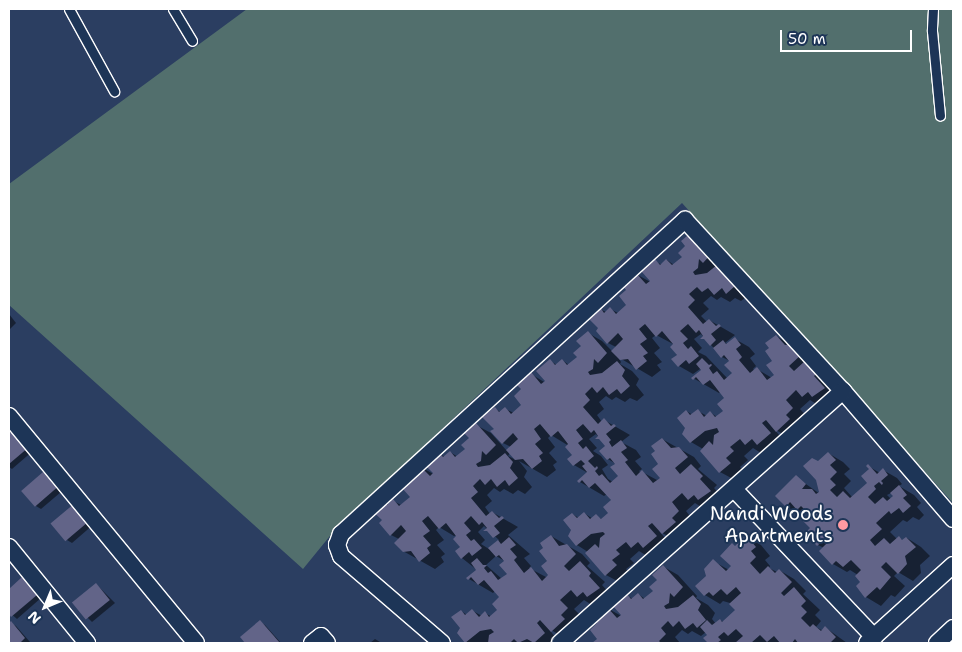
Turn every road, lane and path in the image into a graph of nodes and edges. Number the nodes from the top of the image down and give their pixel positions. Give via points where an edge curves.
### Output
1 (68, 9) edge
2 (173, 9) edge
3 (934, 9) edge
4 (192, 40) dead end
5 (114, 91) dead end
6 (940, 116) dead end
7 (843, 391) junction
8 (9, 416) edge
9 (734, 488) junction
10 (953, 519) edge
11 (9, 547) edge
12 (953, 566) edge
13 (953, 628) edge
14 (871, 640) edge
15 (87, 643) edge
16 (196, 643) edge
17 (442, 643) edge
18 (560, 643) edge
19 (937, 643) edge

1 - 5 lane
2 - 4 lane
3 - 6 lane via 932,31
7 - 9 street
7 - 10 street
7 - 17 street via 689,222 682,221 341,534 336,545 341,556
8 - 16 street
9 - 14 street
9 - 18 street
11 - 15 street
12 - 14 street
13 - 19 street

